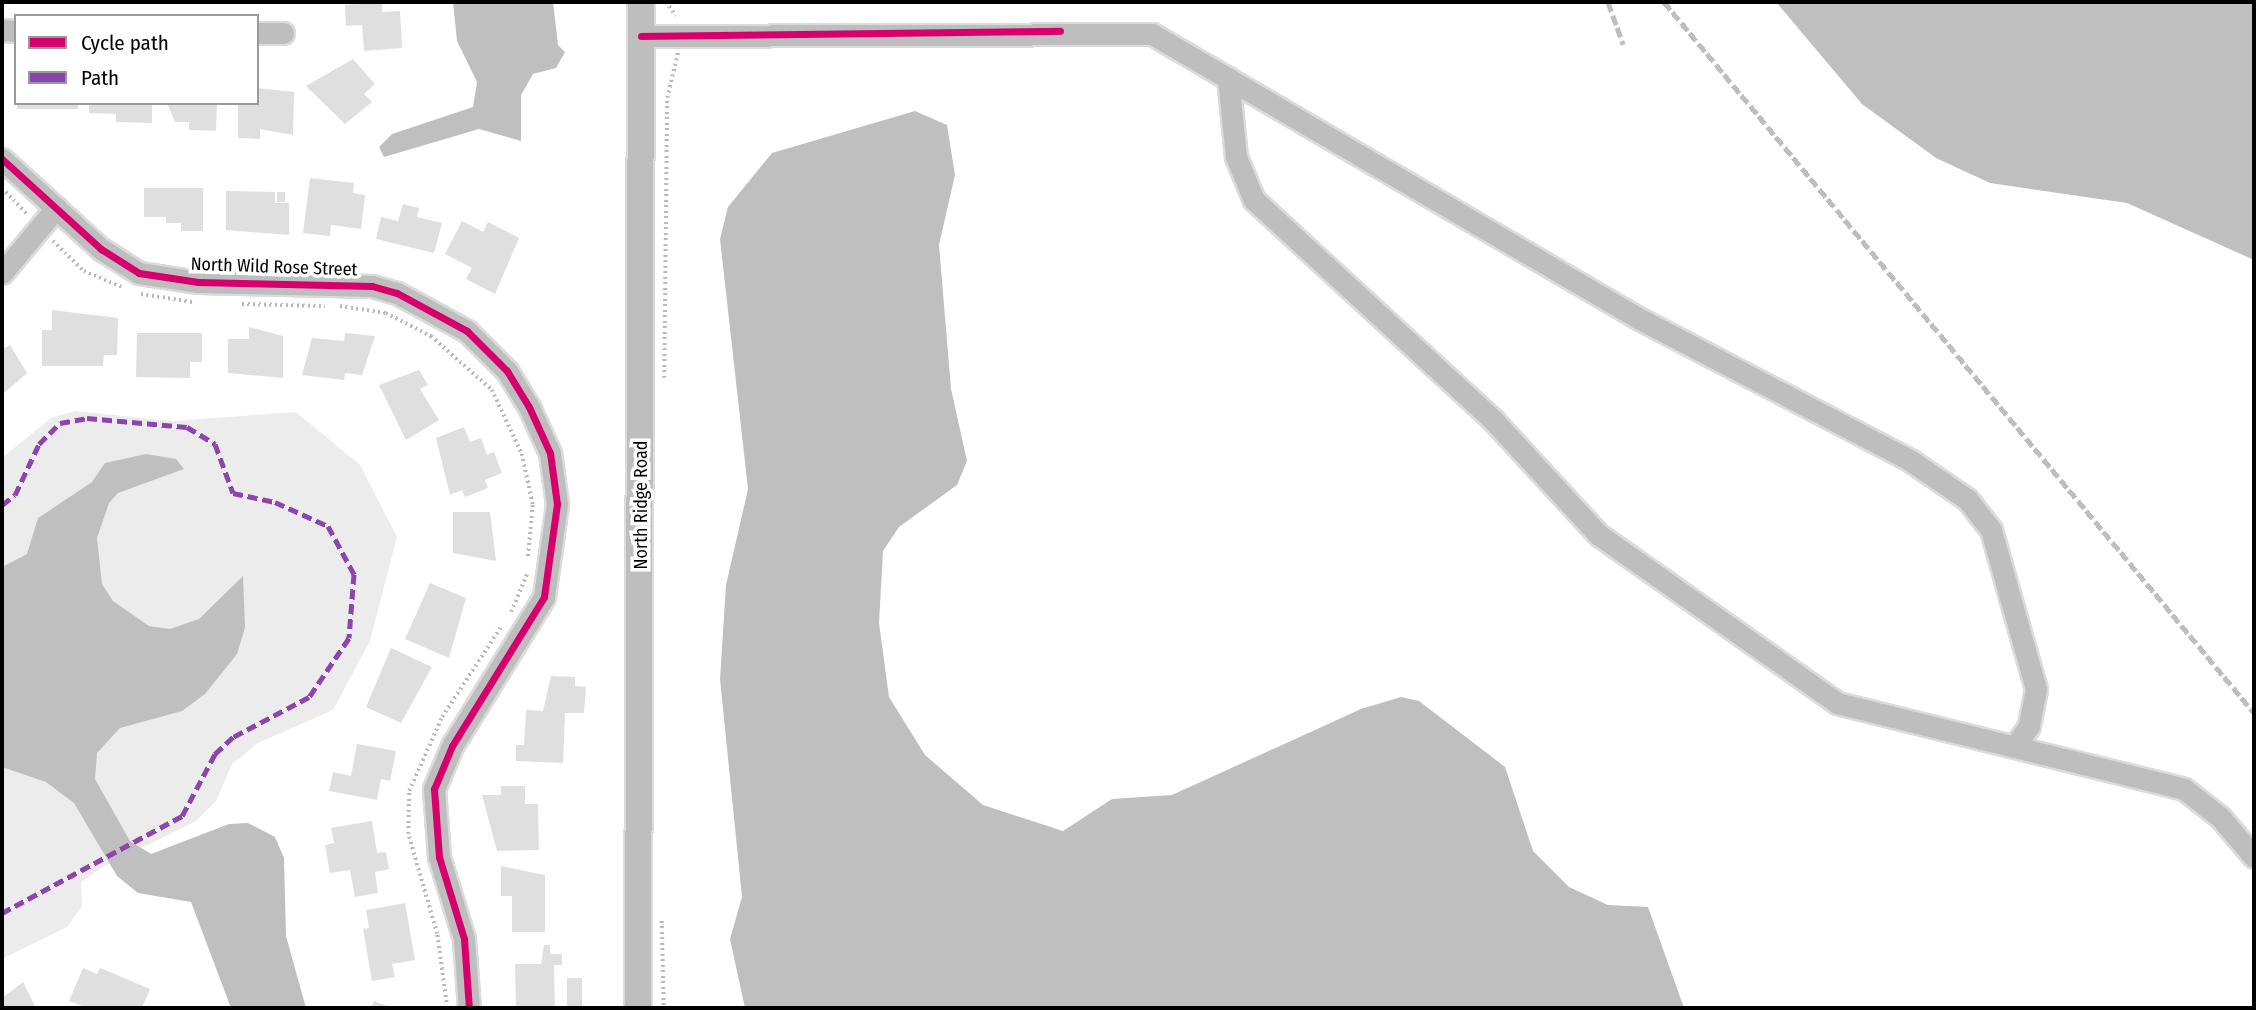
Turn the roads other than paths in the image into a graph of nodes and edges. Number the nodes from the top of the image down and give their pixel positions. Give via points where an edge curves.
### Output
1 (641, 2) edge
2 (259, 33) edge
3 (283, 33) dead end
4 (641, 36) junction
5 (1228, 78) junction
6 (2, 159) edge
7 (56, 208) junction
8 (2, 272) edge
9 (2015, 746) junction
10 (2254, 857) edge
11 (469, 1008) edge
12 (638, 1008) edge

1 - 4 main road, North Ridge Road
2 - 3 street
4 - 5 street via 1152,34
4 - 12 main road, North Ridge Road
5 - 9 street via 1236,157 1254,200 1494,421 1599,535 1837,703
5 - 9 street via 1638,318 1911,461 1967,499 1991,530 2036,689 2029,726
6 - 7 street, North Wild Rose Street
7 - 8 street
7 - 11 street, North Wild Rose Street via 101,249 139,273 198,282 372,286 397,293 467,331 506,371 529,407 550,453 557,504 544,597 452,746 434,789 433,822 464,939
9 - 10 street via 2184,789 2220,817

